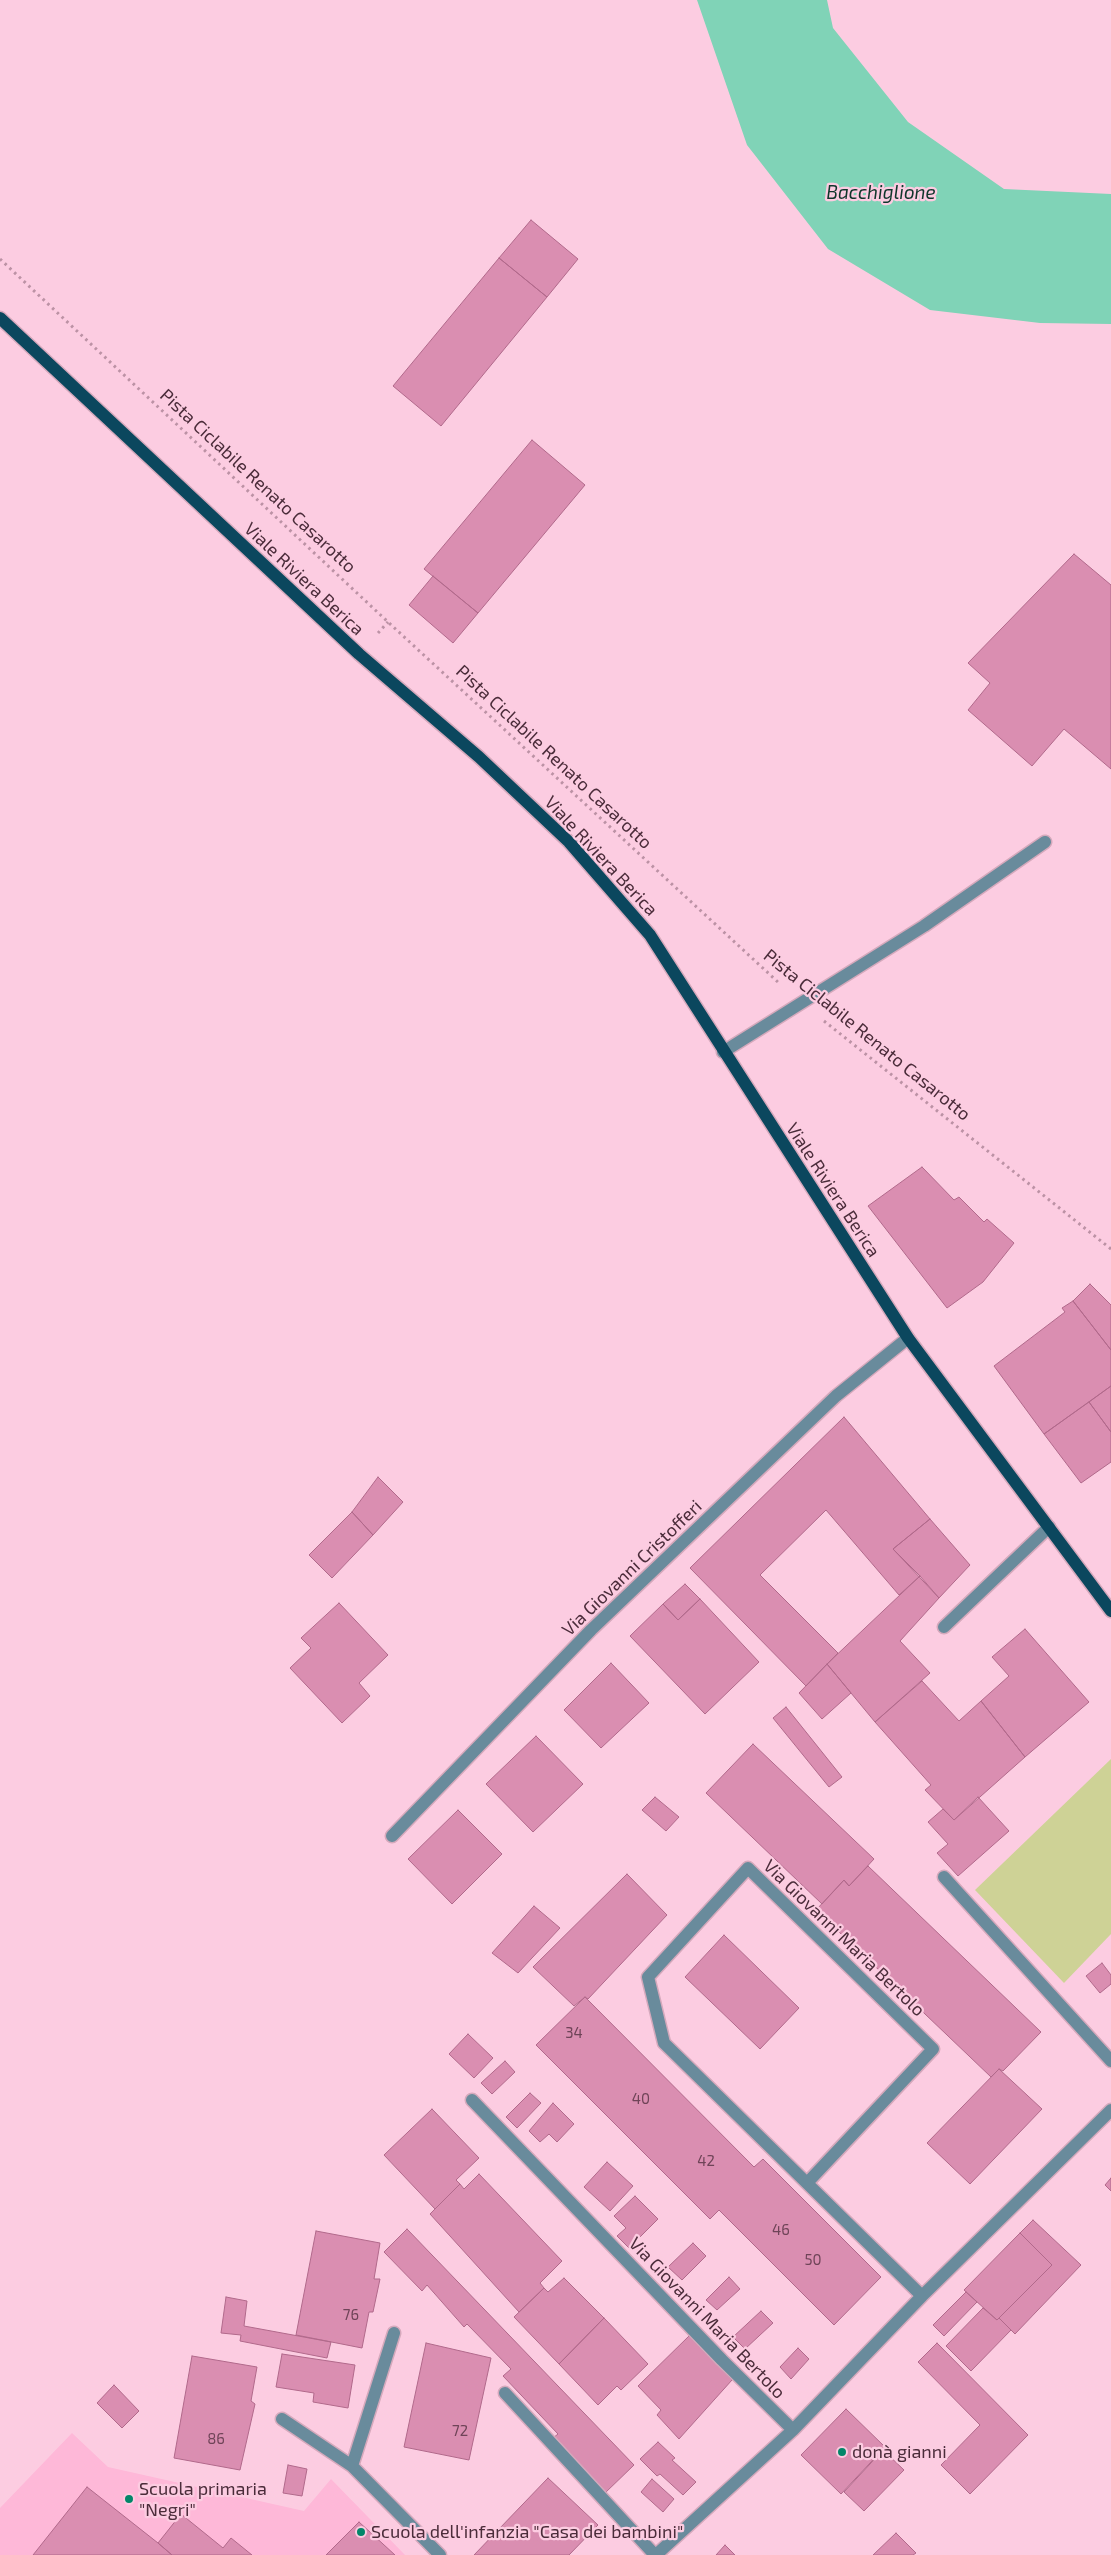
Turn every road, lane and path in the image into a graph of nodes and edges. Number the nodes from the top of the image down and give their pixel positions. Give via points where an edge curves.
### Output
1 (0, 259) edge
2 (0, 318) edge
3 (1045, 842) dead end
4 (802, 1004) junction
5 (723, 1052) junction
6 (1111, 1249) edge
7 (908, 1338) junction
8 (1049, 1526) junction
9 (1111, 1611) edge
10 (944, 1627) dead end
11 (392, 1836) dead end
12 (944, 1877) dead end
13 (1111, 2061) edge
14 (472, 2100) dead end
15 (1111, 2110) edge
16 (808, 2182) junction
17 (922, 2296) junction
18 (394, 2333) dead end
19 (505, 2393) dead end
20 (282, 2419) dead end
21 (793, 2430) junction
22 (352, 2466) junction
23 (440, 2555) edge
24 (656, 2555) edge

1 - 4 path, Pista Ciclabile Renato Casarotto
2 - 5 main road, Viale Riviera Berica via 359,654 479,757 569,842 650,935
3 - 4 street via 924,926
4 - 5 street
4 - 6 path, Pista Ciclabile Renato Casarotto
5 - 7 main road, Viale Riviera Berica
7 - 8 main road, Viale Riviera Berica
7 - 11 street, Via Giovanni Cristofferi via 836,1396 605,1617
8 - 9 main road, Viale Riviera Berica
8 - 10 street
12 - 13 street
14 - 21 street, Via Giovanni Maria Bertolo
15 - 17 street
16 - 16 street, Via Giovanni Maria Bertolo via 664,2043 648,1977 748,1868 933,2049
16 - 17 street, Via Giovanni Maria Bertolo
17 - 21 street
18 - 22 street
19 - 24 street
20 - 22 street
21 - 24 street
22 - 23 street

